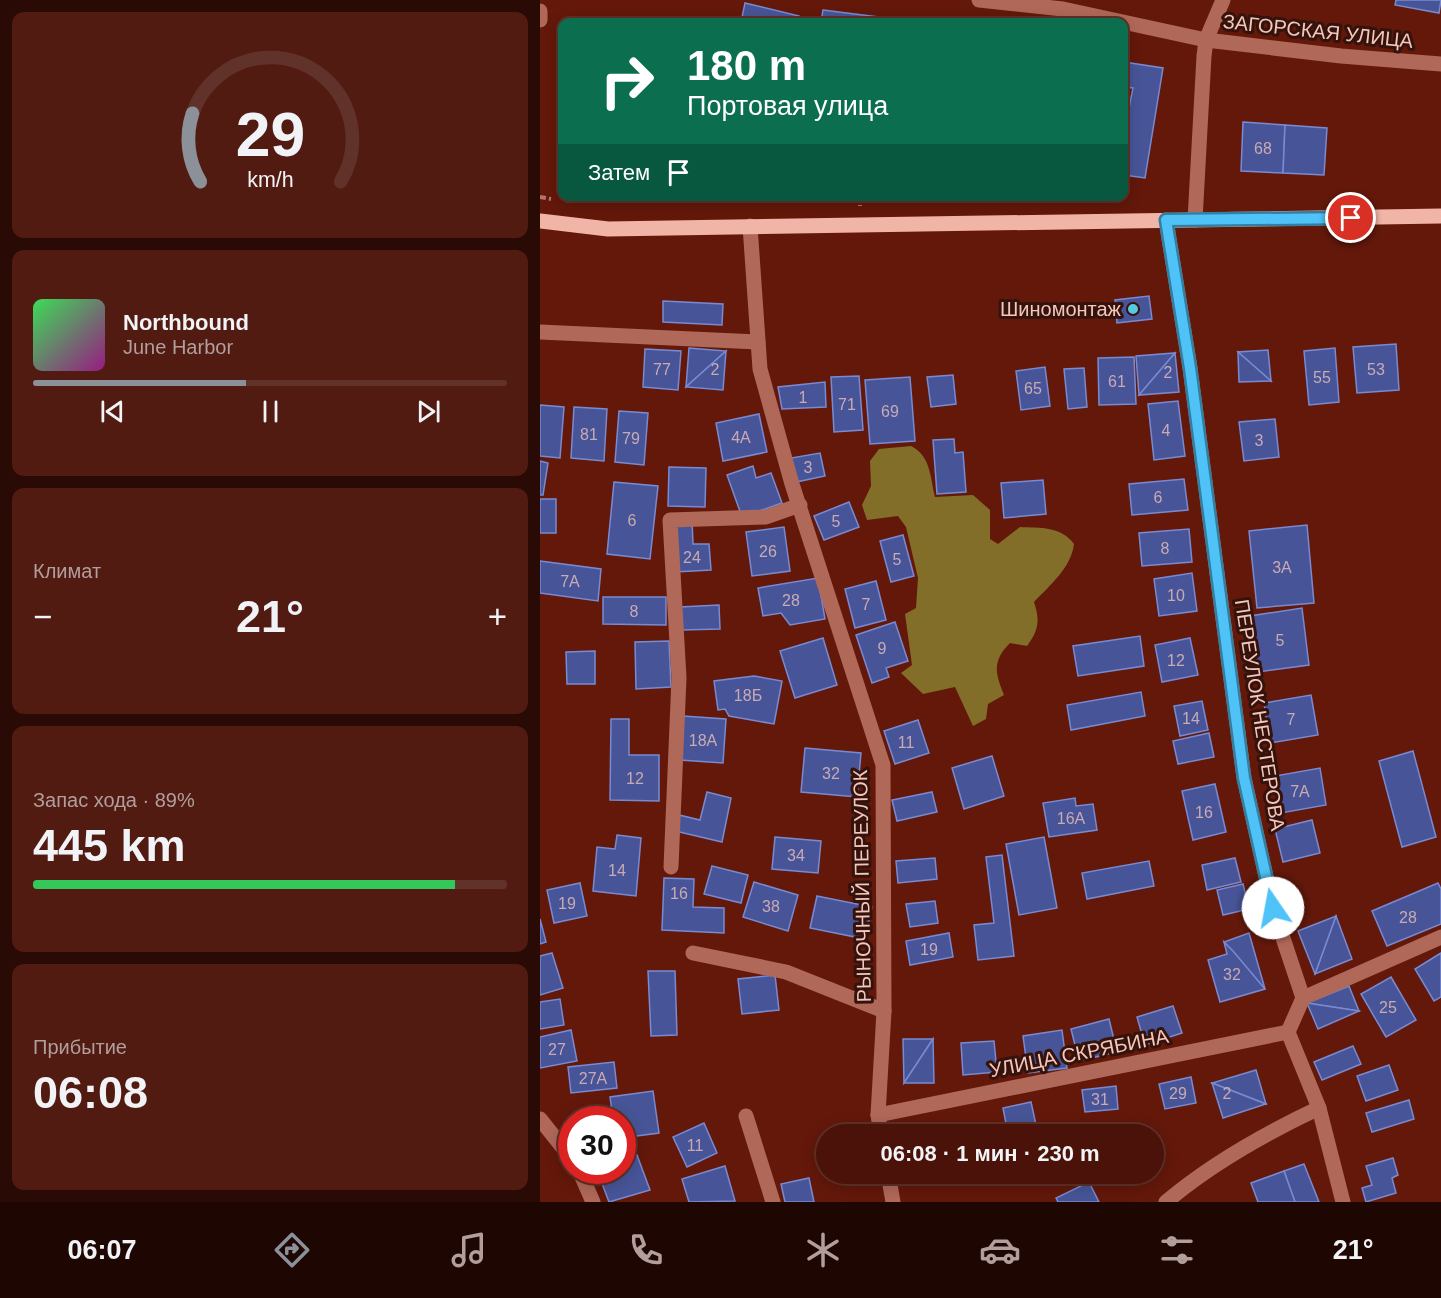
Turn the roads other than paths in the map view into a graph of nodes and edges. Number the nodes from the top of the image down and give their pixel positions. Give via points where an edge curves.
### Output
1 (979, 0) edge
2 (1223, 0) edge
3 (540, 11) edge
4 (1105, 18) edge
5 (540, 20) edge
6 (1128, 23) edge
7 (1206, 40) junction
8 (1441, 64) edge
9 (1441, 216) edge
10 (540, 220) edge
11 (1166, 220) junction
12 (1195, 220) junction
13 (750, 226) junction
14 (540, 332) edge
15 (758, 342) junction
16 (800, 505) junction
17 (671, 867) dead end
18 (1441, 937) edge
19 (693, 953) dead end
20 (1303, 998) junction
21 (884, 1011) junction
22 (1288, 1032) junction
23 (1318, 1108) junction
24 (878, 1115) junction
25 (746, 1116) dead end
26 (540, 1119) edge
27 (879, 1124) edge
28 (558, 1142) edge
29 (585, 1184) edge
30 (890, 1184) edge
31 (593, 1202) edge
32 (773, 1202) edge
33 (893, 1202) edge
34 (1166, 1202) edge
35 (1342, 1202) edge

1 - 4 street, ЗАГОРСКАЯ УЛИЦА via 1064,9
2 - 7 street
3 - 5 street
6 - 7 street, ЗАГОРСКАЯ УЛИЦА
7 - 8 street, ЗАГОРСКАЯ УЛИЦА
7 - 12 street
9 - 12 main road
10 - 13 main road via 608,229
11 - 12 main road
11 - 13 main road
11 - 20 street, ПЕРЕУЛОК НЕСТЕРОВА via 1190,368 1244,778 1273,908
13 - 15 street, РЫНОЧНЫЙ ПЕРЕУЛОК
14 - 15 street
15 - 16 street, РЫНОЧНЫЙ ПЕРЕУЛОК via 760,369
16 - 17 street via 766,517 670,520 679,678
16 - 21 street, РЫНОЧНЫЙ ПЕРЕУЛОК via 883,765
18 - 20 street
19 - 21 street via 786,972
20 - 22 street
21 - 24 street, РЫНОЧНЫЙ ПЕРЕУЛОК
22 - 23 street
22 - 24 street, УЛИЦА СКРЯБИНА
23 - 34 street via 1265,1134 1191,1180
23 - 35 street
24 - 27 street, РЫНОЧНЫЙ ПЕРЕУЛОК
25 - 32 street
26 - 28 street
29 - 31 street
30 - 33 street

